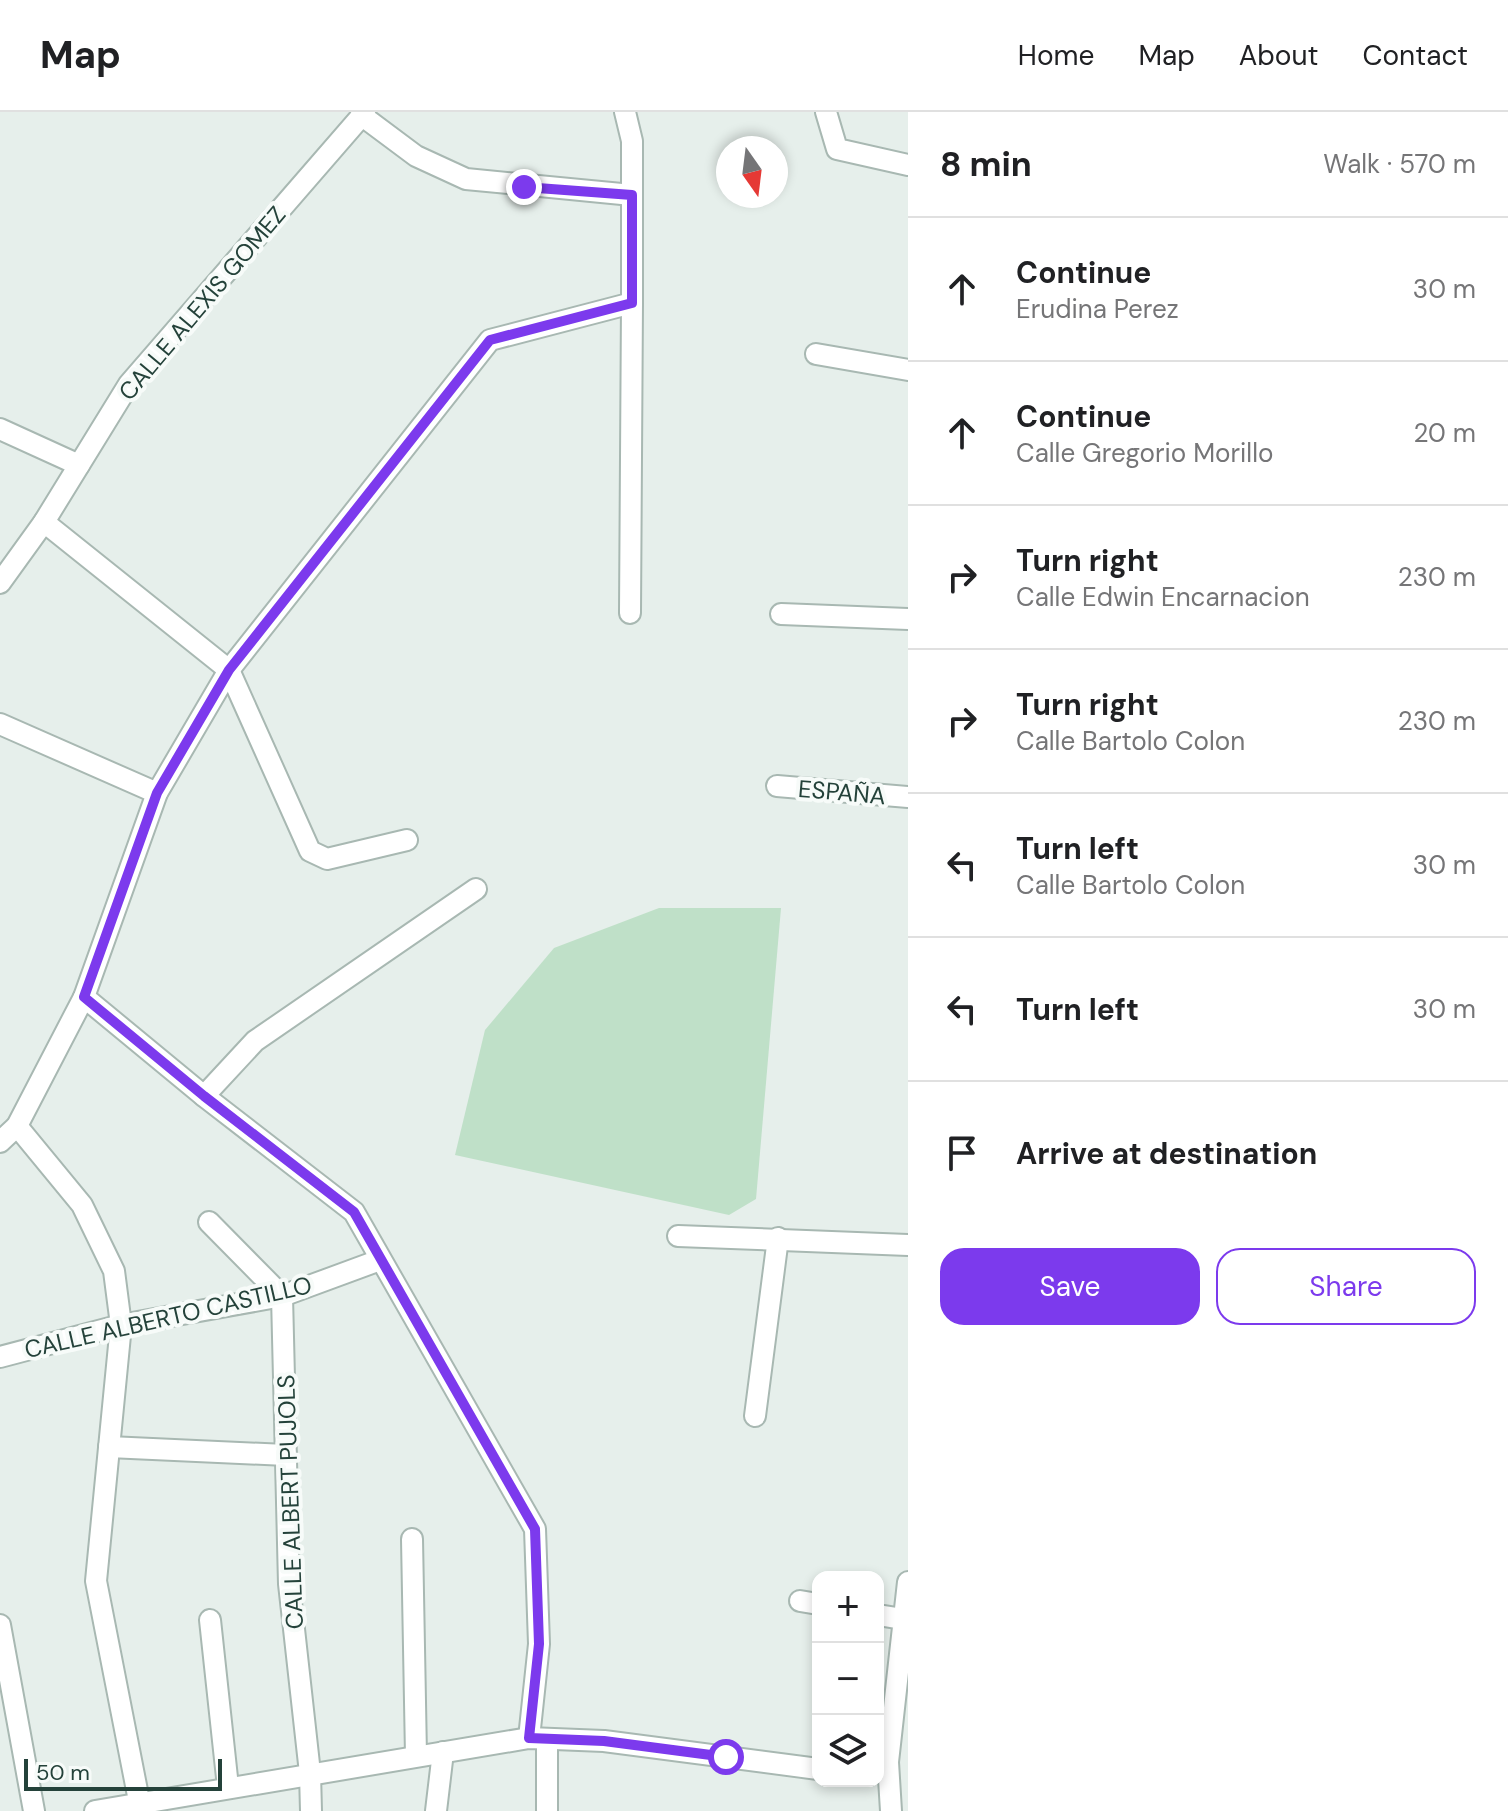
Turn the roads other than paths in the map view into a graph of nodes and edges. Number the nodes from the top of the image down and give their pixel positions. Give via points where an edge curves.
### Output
1 (625, 112) edge
2 (826, 112) edge
3 (363, 114) edge
4 (908, 165) edge
5 (632, 195) junction
6 (632, 303) junction
7 (816, 354) dead end
8 (908, 370) edge
9 (0, 429) edge
10 (79, 465) junction
11 (44, 522) junction
12 (2, 575) edge
13 (630, 613) dead end
14 (781, 614) dead end
15 (908, 619) edge
16 (229, 670) junction
17 (0, 724) edge
18 (777, 786) dead end
19 (157, 793) junction
20 (908, 797) edge
21 (407, 840) dead end
22 (476, 889) dead end
23 (84, 997) junction
24 (204, 1096) junction
25 (17, 1126) junction
26 (0, 1142) edge
27 (209, 1222) dead end
28 (678, 1236) dead end
29 (778, 1238) junction
30 (908, 1245) edge
31 (380, 1260) junction
32 (282, 1296) junction
33 (121, 1325) junction
34 (0, 1357) edge
35 (755, 1416) dead end
36 (109, 1447) junction
37 (286, 1455) junction
38 (412, 1539) dead end
39 (908, 1582) edge
40 (884, 1616) edge
41 (905, 1619) edge
42 (210, 1620) dead end
43 (0, 1625) edge
44 (538, 1738) junction
45 (443, 1752) junction
46 (416, 1756) junction
47 (812, 1768) edge
48 (310, 1773) junction
49 (884, 1777) edge
50 (228, 1787) junction
51 (140, 1807) edge
52 (34, 1811) edge
53 (95, 1811) edge
54 (311, 1811) edge
55 (436, 1811) edge
56 (547, 1811) edge
57 (891, 1811) edge

1 - 5 street via 632,141
2 - 4 street via 837,149
3 - 5 street via 416,156 466,179
3 - 10 street, CALLE ALEXIS GOMEZ via 129,384
5 - 6 street
6 - 13 street
6 - 16 street via 490,340
7 - 8 street
9 - 10 street
10 - 11 street, CALLE ALEXIS GOMEZ
11 - 12 street, CALLE ALEXIS GOMEZ
11 - 16 street
14 - 15 street
16 - 19 street
16 - 21 street via 310,851 327,859
17 - 19 street
18 - 20 street, ESPAÑA
19 - 23 street
22 - 24 street via 255,1041
23 - 24 street
23 - 25 street
24 - 31 street via 354,1212
25 - 26 street
25 - 33 street via 82,1205 114,1271
27 - 32 street
28 - 29 street
29 - 30 street
29 - 35 street
31 - 32 street, CALLE ALBERTO CASTILLO
31 - 44 street via 535,1529
32 - 33 street, CALLE ALBERTO CASTILLO
32 - 37 street, CALLE ALBERT PUJOLS
33 - 34 street, CALLE ALBERTO CASTILLO
33 - 36 street
36 - 37 street
36 - 51 street via 96,1581
37 - 48 street, CALLE ALBERT PUJOLS via 289,1584
38 - 46 street
39 - 41 street
40 - 41 street
41 - 49 street
42 - 50 street
43 - 52 street
44 - 45 street
44 - 47 street via 604,1741
44 - 56 street
45 - 46 street
45 - 55 street
46 - 48 street
48 - 50 street
48 - 54 street, CALLE ALBERT PUJOLS
49 - 57 street
50 - 51 street
51 - 53 street

